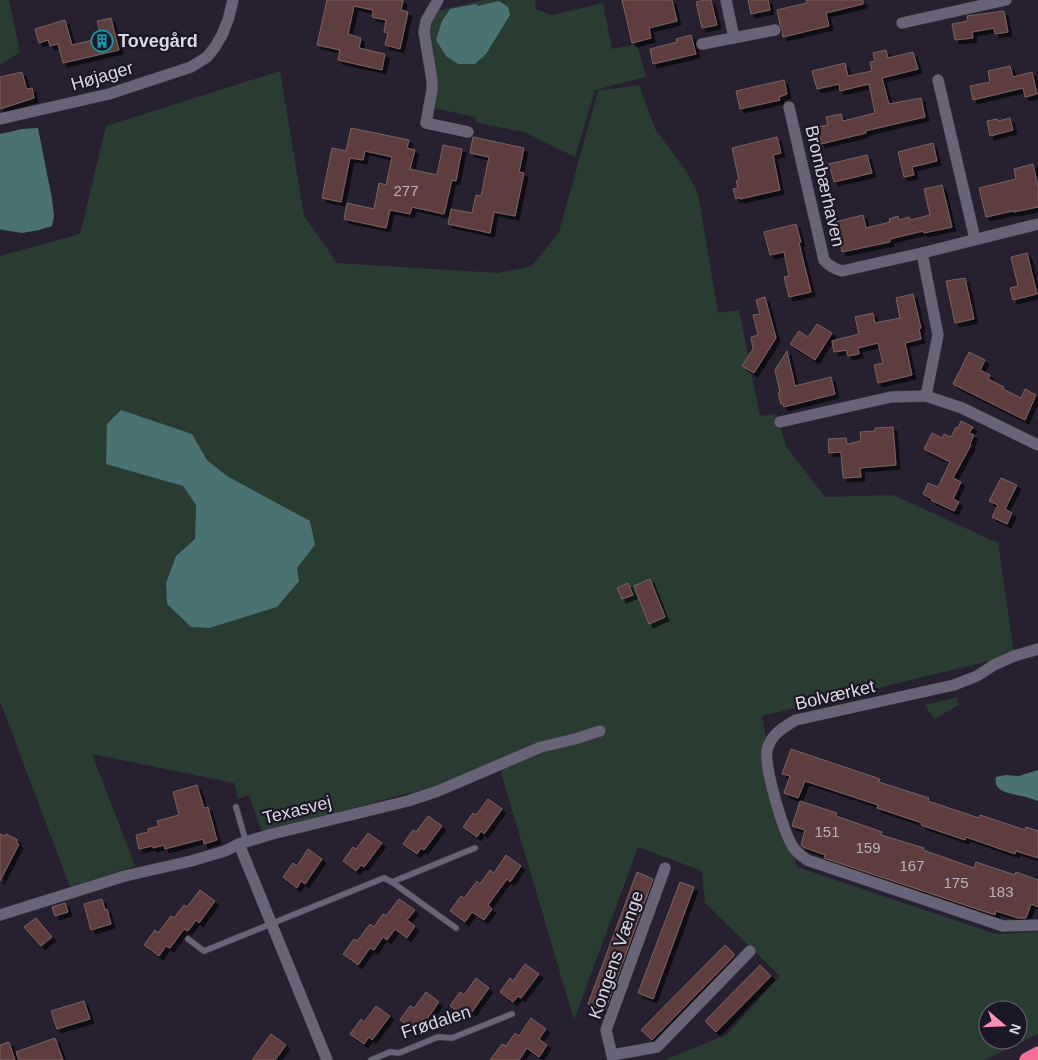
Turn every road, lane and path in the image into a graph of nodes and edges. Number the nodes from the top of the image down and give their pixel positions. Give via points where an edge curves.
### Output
1 (233, 0) edge
2 (438, 0) edge
3 (726, 0) edge
4 (1006, 0) edge
5 (902, 23) dead end
6 (775, 30) dead end
7 (734, 38) junction
8 (702, 44) dead end
9 (938, 80) dead end
10 (789, 107) dead end
11 (0, 119) edge
12 (468, 132) dead end
13 (1038, 224) edge
14 (975, 239) junction
15 (922, 253) junction
16 (926, 396) junction
17 (780, 422) dead end
18 (1038, 445) edge
19 (1038, 649) edge
20 (600, 731) dead end
21 (236, 807) dead end
22 (242, 843) junction
23 (475, 848) dead end
24 (665, 868) dead end
25 (392, 882) junction
26 (0, 915) edge
27 (272, 924) junction
28 (1038, 925) edge
29 (456, 928) dead end
30 (188, 939) dead end
31 (750, 951) dead end
32 (512, 1014) dead end
33 (1038, 1054) edge
34 (612, 1058) edge
35 (327, 1060) edge
36 (370, 1060) edge
37 (1027, 1060) edge

1 - 11 street, Højager via 215,47 207,57 191,67 109,94
2 - 12 street via 426,21 424,32 432,85 426,123
3 - 7 street
4 - 5 street
6 - 7 street
7 - 8 street
9 - 14 street
10 - 15 street, Brombærhaven via 824,260 828,265 842,271
13 - 14 street, Brombærhaven
14 - 15 street, Brombærhaven
15 - 16 street via 938,335
16 - 17 street via 891,397
16 - 18 street via 962,408
19 - 28 street, Bolværket via 1014,656 954,685 796,720 780,729 767,750 769,774 782,822 793,848 807,860 1003,926
20 - 22 street, Texasvej via 541,747 408,801
21 - 22 lane
22 - 26 street, Texasvej via 225,851 125,876
22 - 27 street
23 - 25 lane
24 - 34 street, Kongens Vænge via 606,1030
25 - 27 lane via 384,878
25 - 29 lane
27 - 30 lane via 204,951
27 - 35 street
31 - 34 street, Kongens Vænge via 657,1047
32 - 36 lane, Frødalen via 452,1038 438,1038
33 - 37 highway

